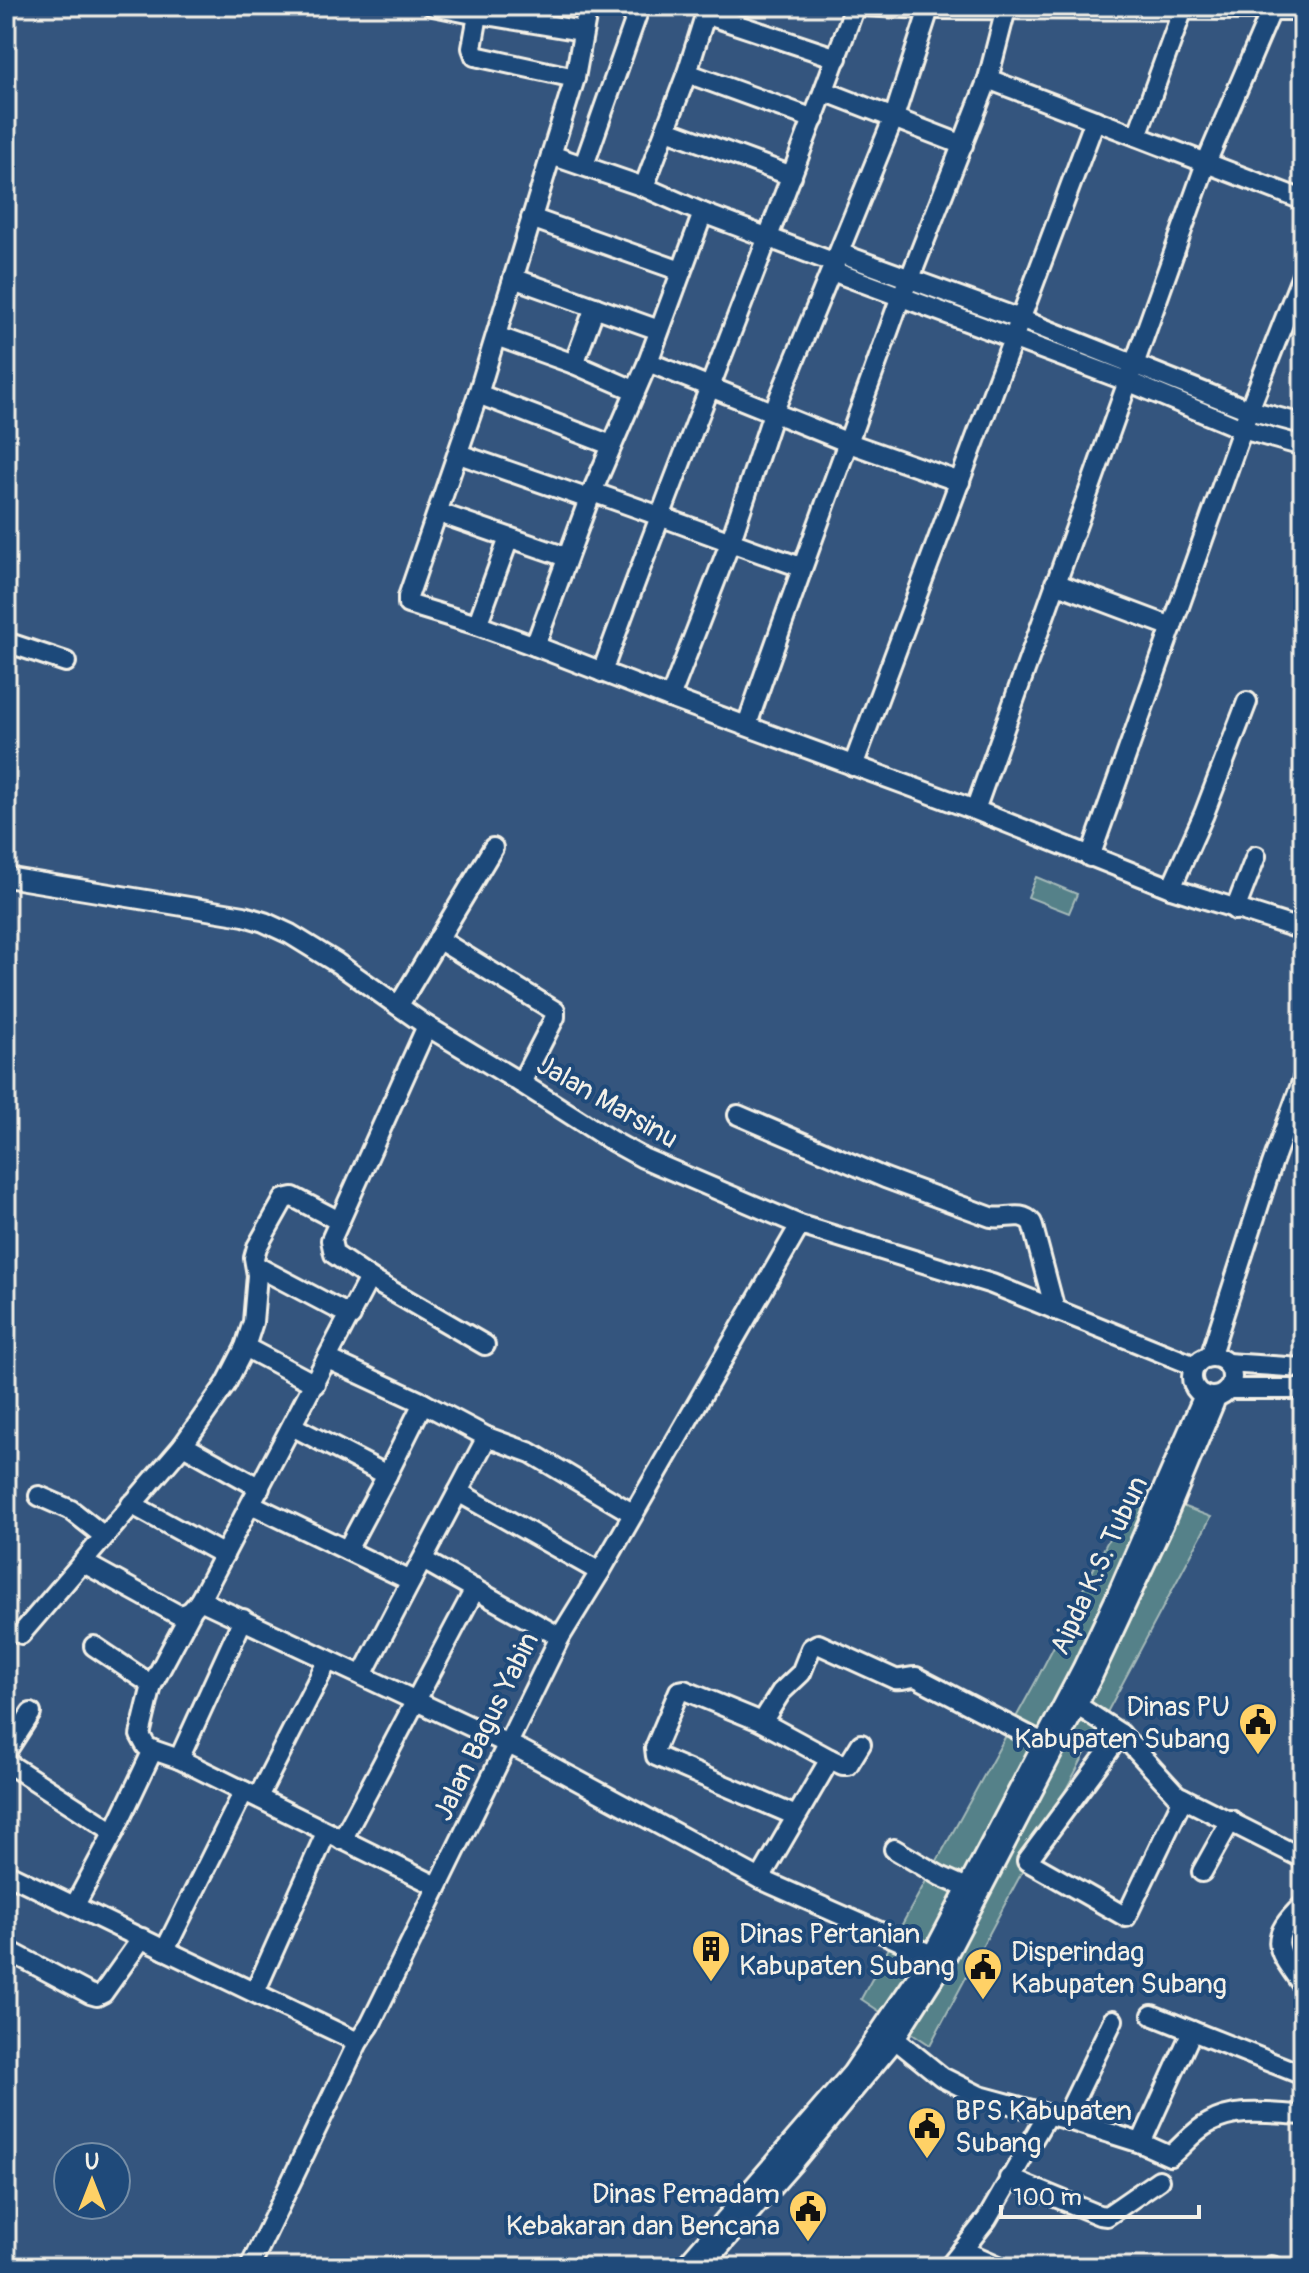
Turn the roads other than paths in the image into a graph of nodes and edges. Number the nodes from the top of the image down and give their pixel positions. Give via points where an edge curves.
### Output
1 (433, 6) edge
2 (588, 6) edge
3 (640, 6) edge
4 (856, 6) edge
5 (929, 9) junction
6 (1006, 9) junction
7 (1183, 9) junction
8 (707, 10) edge
9 (1303, 10) edge
10 (1271, 11) junction
11 (478, 15) junction
12 (582, 31) junction
13 (837, 58) junction
14 (687, 73) junction
15 (575, 78) junction
16 (988, 79) junction
17 (824, 91) junction
18 (894, 117) junction
19 (814, 119) junction
20 (1095, 120) junction
21 (667, 130) junction
22 (1137, 136) junction
23 (963, 145) junction
24 (551, 155) junction
25 (1206, 163) junction
26 (584, 165) junction
27 (792, 176) junction
28 (644, 187) junction
29 (1303, 200) edge
30 (703, 213) junction
31 (531, 218) junction
32 (769, 237) junction
33 (835, 262) junction
34 (681, 271) junction
35 (1303, 273) edge
36 (513, 278) junction
37 (910, 278) junction
38 (901, 296) junction
39 (595, 307) junction
40 (1020, 319) junction
41 (659, 330) junction
42 (496, 336) junction
43 (1013, 338) junction
44 (648, 362) junction
45 (1133, 363) junction
46 (574, 364) junction
47 (1127, 381) junction
48 (709, 387) junction
49 (634, 390) junction
50 (478, 394) junction
51 (1249, 410) junction
52 (773, 413) junction
53 (1303, 424) edge
54 (1242, 429) junction
55 (849, 443) junction
56 (611, 445) junction
57 (1303, 446) edge
58 (459, 454) junction
59 (960, 482) junction
60 (590, 495) junction
61 (439, 513) junction
62 (659, 515) junction
63 (509, 538) junction
64 (730, 543) junction
65 (566, 557) junction
66 (801, 567) junction
67 (1055, 583) junction
68 (477, 625) junction
69 (1172, 627) junction
70 (6, 642) edge
71 (535, 646) junction
72 (66, 662) dead end
73 (602, 672) junction
74 (670, 698) junction
75 (1247, 702) dead end
76 (747, 725) junction
77 (853, 766) junction
78 (975, 810) junction
79 (493, 848) dead end
80 (1256, 856) dead end
81 (1090, 857) junction
82 (6, 877) edge
83 (1171, 888) junction
84 (1235, 910) junction
85 (1303, 930) edge
86 (438, 939) junction
87 (399, 1005) junction
88 (427, 1026) junction
89 (1303, 1079) edge
90 (521, 1083) junction
91 (738, 1115) dead end
92 (339, 1221) junction
93 (800, 1225) junction
94 (256, 1266) junction
95 (369, 1278) junction
96 (1055, 1310) junction
97 (351, 1316) junction
98 (485, 1345) dead end
99 (245, 1347) junction
100 (328, 1359) junction
101 (1211, 1362) junction
102 (1303, 1368) edge
103 (315, 1384) junction
104 (1303, 1389) edge
105 (1217, 1393) junction
106 (423, 1403) junction
107 (292, 1426) junction
108 (487, 1437) junction
109 (183, 1445) junction
110 (387, 1475) junction
111 (458, 1492) junction
112 (39, 1496) dead end
113 (256, 1496) junction
114 (131, 1504) junction
115 (632, 1513) junction
116 (104, 1536) junction
117 (347, 1550) junction
118 (224, 1555) junction
119 (423, 1560) junction
120 (84, 1563) junction
121 (600, 1572) junction
122 (411, 1581) junction
123 (475, 1589) junction
124 (196, 1606) junction
125 (243, 1619) junction
126 (21, 1634) dead end
127 (560, 1637) junction
128 (94, 1646) dead end
129 (328, 1660) junction
130 (362, 1675) junction
131 (152, 1685) junction
132 (415, 1700) junction
133 (1078, 1706) junction
134 (31, 1713) dead end
135 (762, 1722) junction
136 (1121, 1734) junction
137 (1043, 1743) junction
138 (507, 1744) junction
139 (861, 1744) dead end
140 (153, 1750) junction
141 (6, 1752) edge
142 (179, 1759) junction
143 (830, 1759) junction
144 (6, 1762) edge
145 (251, 1794) junction
146 (1183, 1798) junction
147 (796, 1816) junction
148 (1231, 1820) junction
149 (114, 1832) junction
150 (334, 1837) junction
151 (894, 1849) dead end
152 (1303, 1861) edge
153 (1202, 1872) dead end
154 (6, 1873) edge
155 (760, 1879) junction
156 (437, 1886) junction
157 (967, 1888) junction
158 (75, 1905) junction
159 (1303, 1905) edge
160 (142, 1938) junction
161 (165, 1950) junction
162 (13, 1953) dead end
163 (932, 1955) junction
164 (1303, 1986) edge
165 (255, 1992) junction
166 (1152, 2015) dead end
167 (1113, 2020) dead end
168 (1192, 2031) junction
169 (895, 2039) junction
170 (358, 2042) junction
171 (1303, 2075) edge
172 (1303, 2115) edge
173 (1056, 2117) junction
174 (1141, 2143) junction
175 (1009, 2178) junction
176 (1159, 2180) dead end
177 (962, 2250) junction
178 (250, 2267) edge
179 (684, 2267) edge
180 (702, 2267) edge
181 (949, 2267) edge
182 (1001, 2267) edge

1 - 11 street
2 - 12 street
3 - 26 street
4 - 5 street
4 - 13 street
5 - 6 street
5 - 18 street
6 - 7 street
6 - 16 street
7 - 10 street
7 - 22 street
8 - 13 street
8 - 14 street
9 - 10 street
10 - 25 street
11 - 12 street
11 - 15 street via 475,56
12 - 15 street
13 - 17 street
14 - 19 street
14 - 21 street
15 - 24 street
16 - 20 street
16 - 23 street
17 - 18 street
17 - 19 street
18 - 23 street
18 - 33 street
19 - 27 street
20 - 22 street
20 - 40 street
21 - 27 street
21 - 28 street
22 - 25 street
23 - 37 street
24 - 26 street
24 - 31 street
25 - 29 street
25 - 45 street
26 - 28 street
27 - 32 street
28 - 30 street
30 - 32 street
30 - 34 street
31 - 34 street
31 - 36 street
32 - 33 street
32 - 48 street
33 - 37 street
33 - 38 street
33 - 52 street
34 - 41 street
35 - 51 street
36 - 39 street
36 - 42 street
37 - 38 street
37 - 40 street
38 - 43 street
38 - 55 street
39 - 41 street
39 - 46 street
40 - 43 street
40 - 45 street
41 - 44 street
42 - 46 street
42 - 50 street
43 - 47 street
43 - 59 street
44 - 48 street
44 - 49 street
45 - 47 street
45 - 51 street
46 - 49 street
47 - 54 street
47 - 67 street
48 - 52 street
48 - 62 street
49 - 56 street
50 - 56 street
50 - 58 street
51 - 53 street
51 - 54 street
52 - 55 street
52 - 64 street
54 - 57 street
54 - 69 street
55 - 59 street
55 - 66 street
56 - 60 street
58 - 60 street
58 - 61 street
59 - 77 street
60 - 62 street
60 - 65 street
61 - 63 street
61 - 68 street via 408,604
62 - 64 street
62 - 73 street
63 - 65 street
63 - 68 street
64 - 66 street
64 - 74 street
65 - 71 street
66 - 76 street
67 - 69 street
67 - 78 street
68 - 71 street
69 - 81 street
70 - 72 street
71 - 73 street
73 - 74 street
74 - 76 street
75 - 83 street
76 - 77 street
77 - 78 street
78 - 81 street
79 - 86 street
80 - 84 street
81 - 83 street
82 - 87 street, Jalan Marsinu via 264,922
83 - 84 street
84 - 85 street
86 - 87 street
86 - 90 street via 555,1011
87 - 88 street, Jalan Marsinu
88 - 90 street, Jalan Marsinu
88 - 92 street
89 - 101 street
90 - 93 street, Jalan Marsinu via 643,1158
91 - 96 street via 991,1217 1028,1218
92 - 94 street via 287,1197 257,1247
92 - 95 street via 331,1240 334,1254
93 - 96 street, Jalan Marsinu via 992,1284
93 - 115 street, Jalan Bagus Yabin
94 - 97 street
94 - 99 street via 253,1322
95 - 97 street
95 - 98 street
96 - 101 street, Jalan Marsinu
97 - 100 street
99 - 103 street
99 - 109 street
100 - 103 street
100 - 106 street
101 - 102 street, Jalan Marsinu
101 - 105 street via 1232,1376
101 - 105 street via 1192,1374 1193,1383 1197,1390
103 - 107 street
104 - 105 street
105 - 133 street, Aipda K.S. Tubun via 1157,1538
105 - 137 street, Aipda K.S. Tubun
106 - 108 street
106 - 110 street
107 - 110 street
107 - 113 street
108 - 111 street
108 - 115 street via 531,1453
109 - 113 street
109 - 114 street
110 - 117 street
111 - 119 street
111 - 121 street
112 - 116 street via 71,1510
113 - 117 street
113 - 118 street
114 - 116 street
114 - 118 street
115 - 121 street, Jalan Bagus Yabin
116 - 120 street
117 - 122 street
118 - 124 street
119 - 122 street
119 - 123 street
120 - 124 street via 177,1614
120 - 126 street
121 - 127 street, Jalan Bagus Yabin
122 - 130 street
123 - 127 street
123 - 132 street
124 - 125 street
124 - 131 street
125 - 129 street
125 - 142 street
127 - 138 street, Jalan Bagus Yabin
128 - 131 street
129 - 130 street
129 - 145 street
130 - 132 street
131 - 140 street via 140,1735
132 - 138 street
132 - 150 street
133 - 136 street
133 - 169 street, Aipda K.S. Tubun via 944,1961
134 - 141 street
135 - 137 street via 818,1644 895,1679 916,1677
135 - 143 street
135 - 147 street via 680,1690 654,1754
136 - 146 street
136 - 146 street via 1027,1861 1126,1917
137 - 157 street, Aipda K.S. Tubun
138 - 155 street
138 - 156 street, Jalan Bagus Yabin
139 - 143 street via 848,1765
140 - 142 street
140 - 149 street
142 - 145 street
143 - 147 street
144 - 149 street
145 - 150 street
145 - 161 street
146 - 148 street
147 - 155 street
148 - 152 street
148 - 153 street
149 - 158 street
150 - 156 street
150 - 165 street
151 - 157 street
154 - 158 street
155 - 163 street
156 - 170 street, Jalan Bagus Yabin
157 - 163 street, Aipda K.S. Tubun
158 - 160 street
159 - 164 street via 1281,1931 1278,1943
160 - 161 street
160 - 162 street via 97,1996
161 - 165 street
163 - 179 street, Aipda K.S. Tubun via 852,2073
165 - 170 street
166 - 168 street
167 - 173 street
168 - 171 street
168 - 174 street
169 - 173 street via 959,2087
169 - 180 street, Aipda K.S. Tubun
170 - 178 street, Jalan Bagus Yabin
172 - 174 street via 1224,2116 1195,2132 1170,2156
173 - 174 street
173 - 175 street
175 - 176 street via 1107,2216
175 - 177 street
177 - 181 street
177 - 182 street

